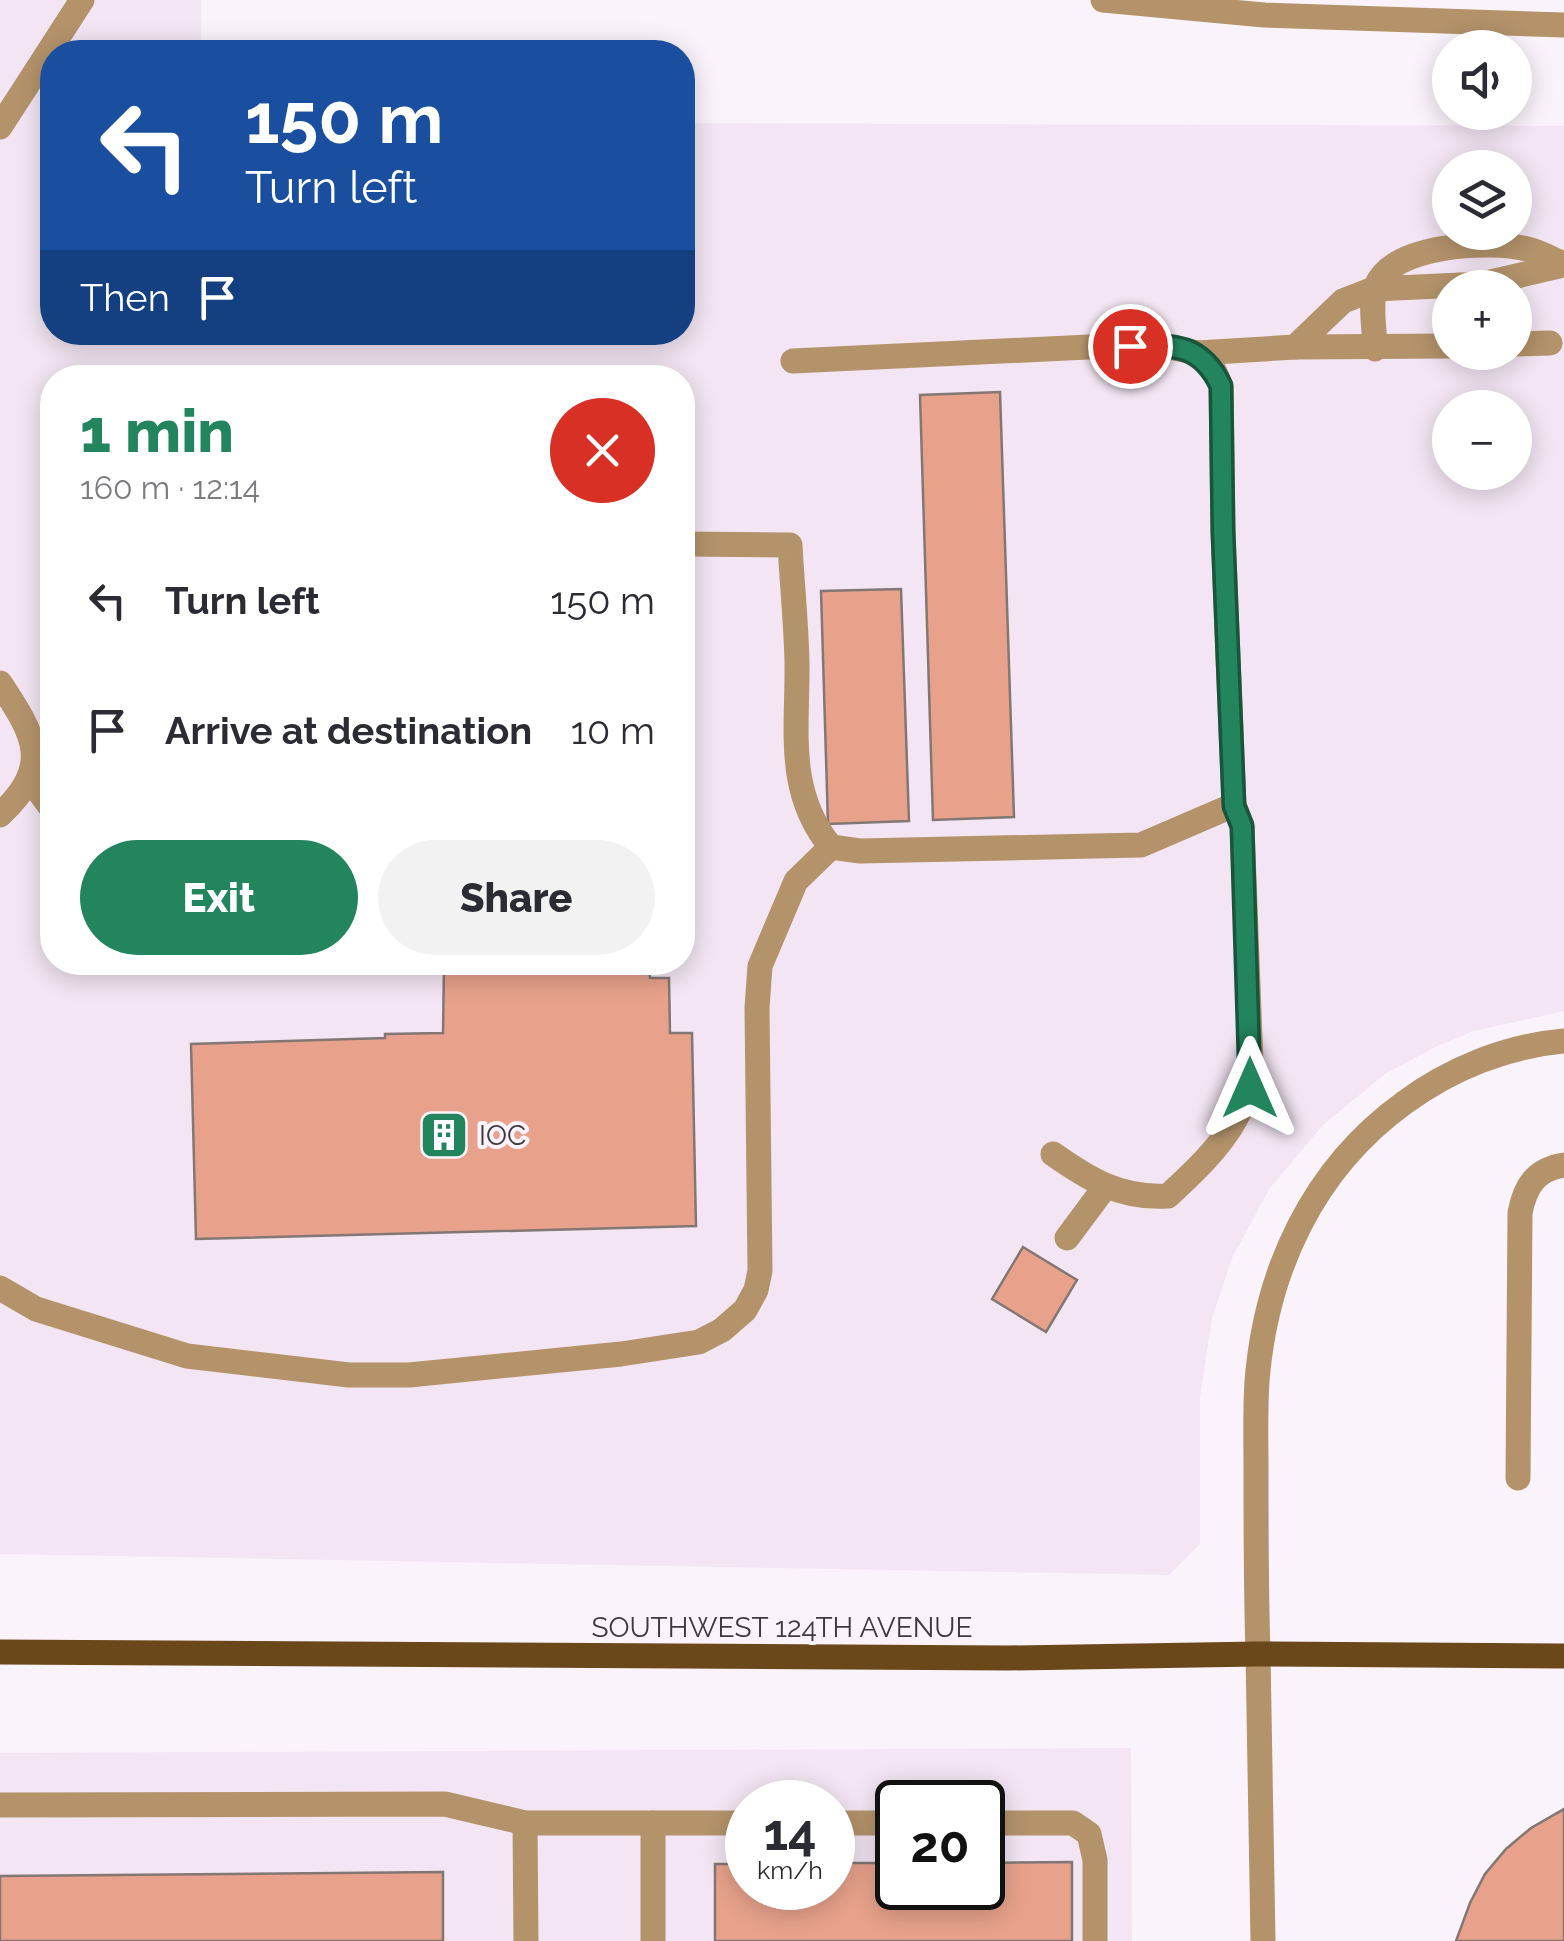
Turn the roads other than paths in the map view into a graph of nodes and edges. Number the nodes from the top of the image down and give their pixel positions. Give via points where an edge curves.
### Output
1 (82, 0) edge
2 (1103, 0) edge
3 (1564, 25) edge
4 (56, 40) edge
5 (40, 65) edge
6 (0, 126) edge
7 (1564, 264) edge
8 (1374, 289) junction
9 (1550, 343) dead end
10 (1532, 344) edge
11 (1432, 347) edge
12 (1296, 348) junction
13 (1375, 349) junction
14 (1198, 354) junction
15 (793, 360) dead end
16 (695, 544) edge
17 (0, 683) edge
18 (30, 780) junction
19 (40, 793) edge
20 (1234, 806) junction
21 (0, 815) edge
22 (831, 847) junction
23 (1564, 1041) edge
24 (1053, 1154) dead end
25 (1564, 1164) edge
26 (1105, 1187) junction
27 (1067, 1238) dead end
28 (0, 1288) edge
29 (1518, 1478) dead end
30 (0, 1652) edge
31 (1258, 1654) junction
32 (1564, 1656) edge
33 (0, 1805) edge
34 (526, 1823) junction
35 (652, 1823) junction
36 (725, 1823) edge
37 (1005, 1823) edge
38 (526, 1941) edge
39 (653, 1941) edge
40 (1095, 1941) edge
41 (1263, 1941) edge

1 - 4 street
2 - 3 street via 1264,15
5 - 6 street
7 - 8 street via 1482,284
7 - 8 street via 1526,248 1425,250 1386,268
8 - 12 street via 1343,301
8 - 13 street
9 - 10 street
11 - 13 street
12 - 13 street
12 - 14 street
14 - 15 street via 1160,345
14 - 20 street via 1221,386
16 - 22 street via 790,545 796,757 814,826
17 - 18 street via 27,724 34,757
18 - 19 street
18 - 21 street
20 - 22 street via 1140,845
20 - 26 street via 1242,826 1250,1088 1244,1107 1168,1196
22 - 28 street via 796,882 760,966 760,1271 745,1310 722,1330 699,1342 621,1354 349,1375 170,1352 36,1309
23 - 31 street via 1484,1058 1430,1084 1349,1150 1292,1235 1276,1280 1257,1382
24 - 26 street
25 - 29 street via 1528,1184 1520,1213
26 - 27 street
30 - 31 main road, SOUTHWEST 124TH AVENUE
31 - 32 main road, SOUTHWEST 124TH AVENUE
31 - 41 street
33 - 34 street via 445,1804
34 - 35 street
34 - 38 street
35 - 36 street
35 - 39 street
37 - 40 street via 1073,1823 1089,1834

